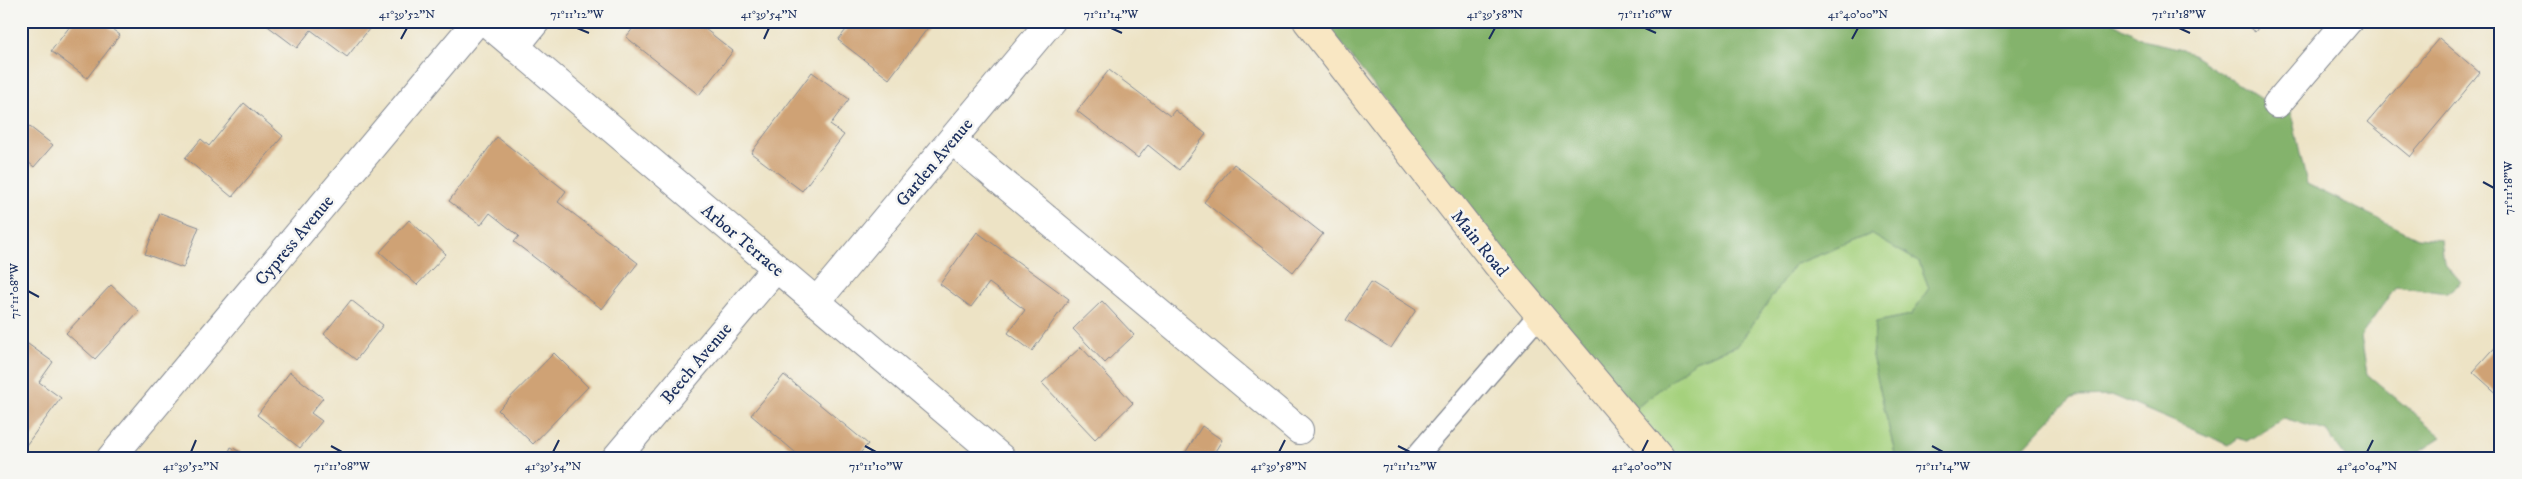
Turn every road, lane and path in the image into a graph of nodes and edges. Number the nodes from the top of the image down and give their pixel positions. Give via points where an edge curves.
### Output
1 (477, 21) edge
2 (484, 21) edge
3 (536, 21) edge
4 (1051, 21) edge
5 (2348, 21) edge
6 (1312, 23) edge
7 (515, 48) junction
8 (2277, 104) dead end
9 (952, 140) junction
10 (776, 268) junction
11 (816, 302) junction
12 (1540, 314) junction
13 (1299, 430) dead end
14 (111, 458) edge
15 (616, 458) edge
16 (1001, 458) edge
17 (1415, 458) edge
18 (1660, 458) edge

1 - 14 street, Cypress Avenue
2 - 7 street, Arbor Terrace
3 - 7 street
4 - 9 street, Garden Avenue
5 - 8 street
6 - 12 main road, Main Road via 1434,186
7 - 10 street, Arbor Terrace
9 - 11 street, Garden Avenue
9 - 13 street
10 - 11 street, Arbor Terrace
10 - 15 street, Beech Avenue
11 - 16 street, Arbor Terrace
12 - 17 lane
12 - 18 main road, Main Road

